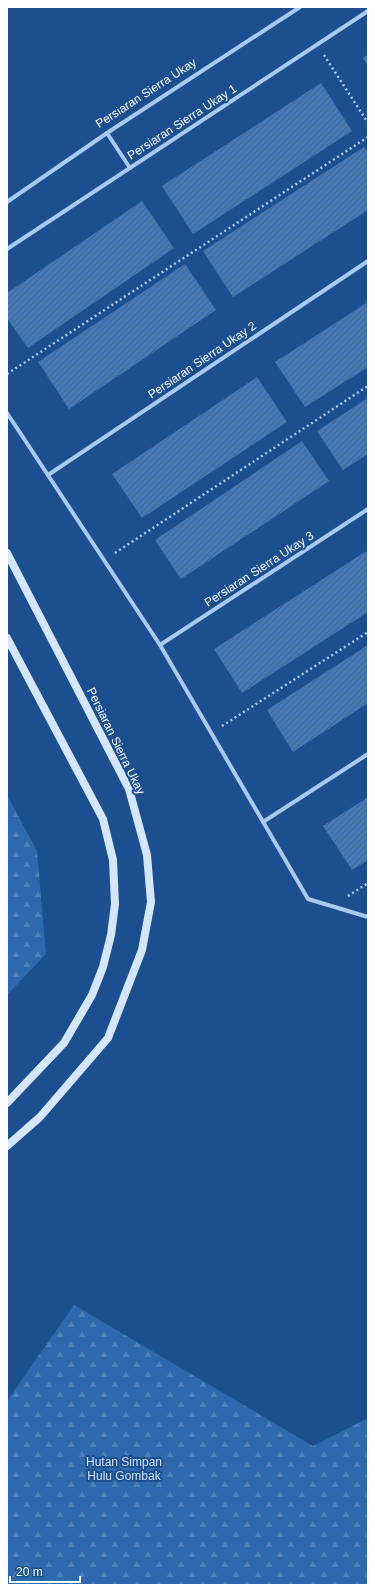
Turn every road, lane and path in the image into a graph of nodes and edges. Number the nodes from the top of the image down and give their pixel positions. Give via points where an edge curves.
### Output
1 (300, 7) edge
2 (368, 12) edge
3 (317, 45) junction
4 (368, 123) edge
5 (107, 133) junction
6 (368, 137) edge
7 (130, 168) junction
8 (7, 202) edge
9 (7, 249) edge
10 (368, 262) edge
11 (7, 374) edge
12 (368, 386) edge
13 (7, 413) edge
14 (48, 474) junction
15 (368, 509) edge
16 (7, 553) edge
17 (104, 560) junction
18 (368, 632) edge
19 (7, 638) edge
20 (160, 645) junction
21 (211, 733) junction
22 (368, 754) edge
23 (263, 822) junction
24 (368, 883) edge
25 (333, 906) junction
26 (368, 917) edge
27 (7, 1104) edge
28 (7, 1146) edge

1 - 5 street, Persiaran Sierra Ukay
2 - 3 street, Persiaran Sierra Ukay 1
3 - 4 path
3 - 7 street, Persiaran Sierra Ukay 1
5 - 7 street
5 - 8 street, Persiaran Sierra Ukay
6 - 11 path
7 - 9 street, Persiaran Sierra Ukay 1
10 - 14 street, Persiaran Sierra Ukay 2
12 - 17 path
13 - 14 street
14 - 17 street
15 - 20 street, Persiaran Sierra Ukay 3
16 - 28 street, Persiaran Sierra Ukay via 129,789 147,855 151,902 142,950 108,1038 40,1116
17 - 20 street
18 - 21 path
19 - 27 street via 103,819 113,860 115,904 103,967 92,994 64,1043
20 - 21 street
21 - 23 street
22 - 23 street
23 - 25 street via 308,899
24 - 25 path
25 - 26 street

